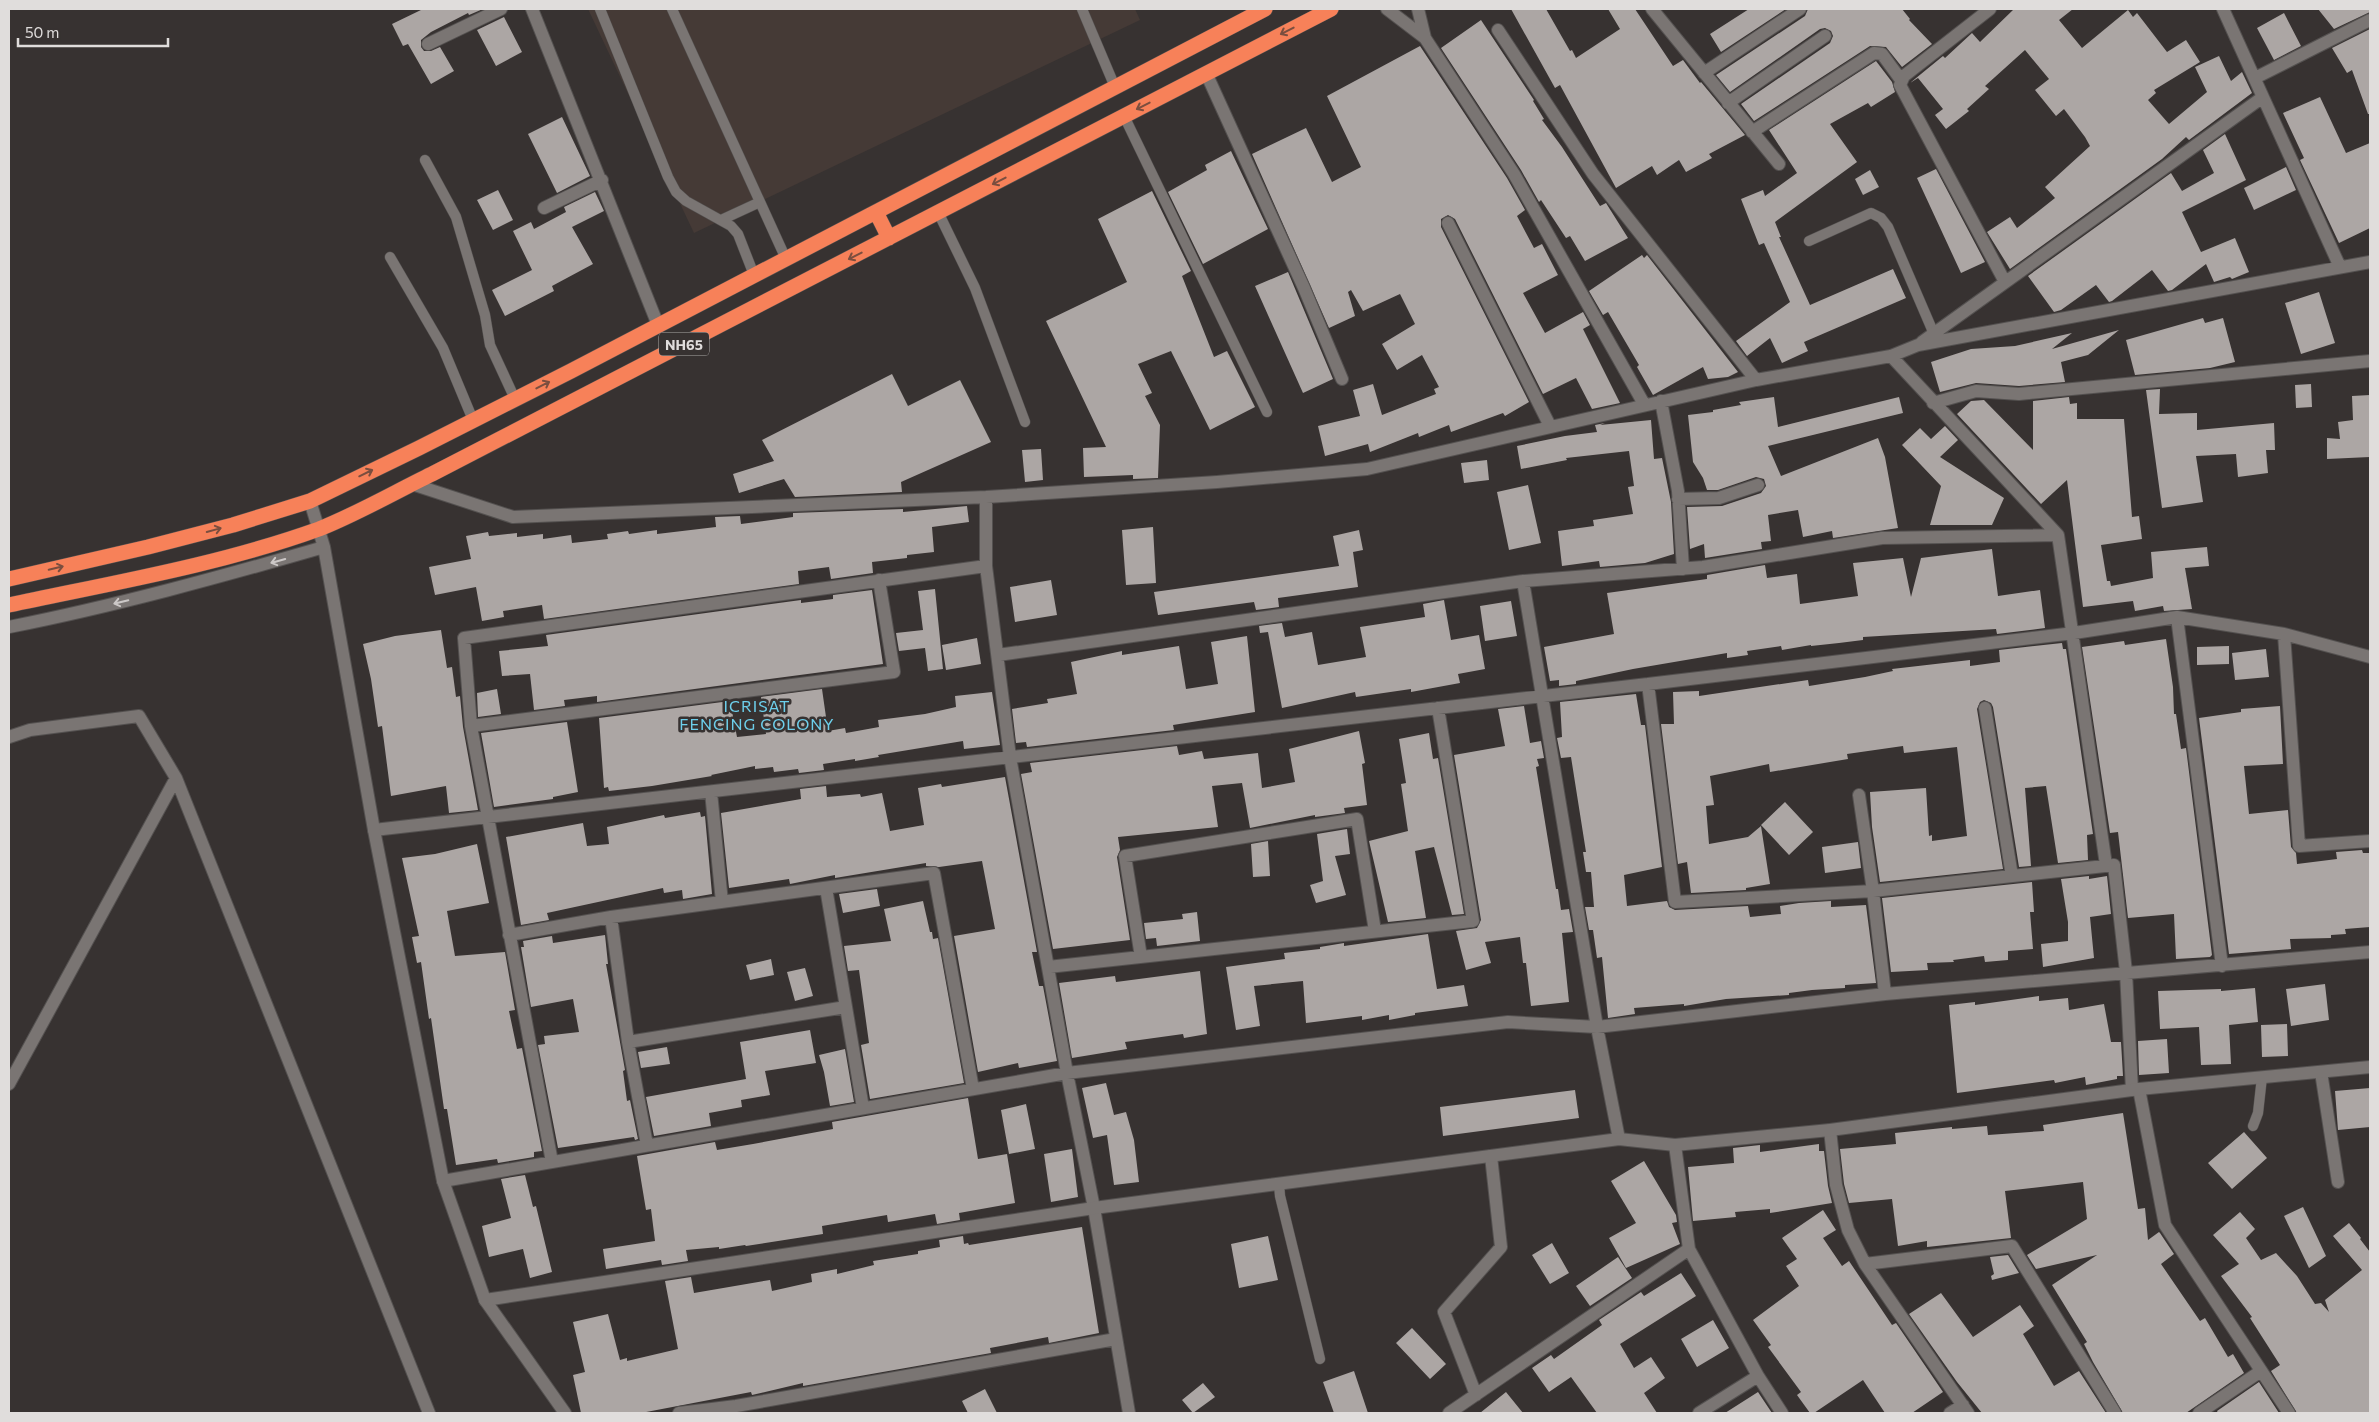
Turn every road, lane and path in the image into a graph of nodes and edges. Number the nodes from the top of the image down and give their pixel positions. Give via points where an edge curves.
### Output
1 (501, 9) edge
2 (532, 9) edge
3 (600, 9) edge
4 (672, 9) edge
5 (1082, 9) edge
6 (1266, 9) edge
7 (1331, 9) edge
8 (1387, 9) edge
9 (1418, 9) edge
10 (1652, 9) edge
11 (1800, 9) edge
12 (1990, 9) edge
13 (2223, 9) edge
14 (2370, 20) edge
15 (1498, 30) dead end
16 (1825, 36) dead end
17 (1425, 38) junction
18 (428, 44) dead end
19 (1704, 73) junction
20 (1206, 74) junction
21 (2255, 78) junction
22 (1901, 80) junction
23 (1115, 87) junction
24 (2263, 97) junction
25 (1728, 103) junction
26 (1124, 116) junction
27 (1752, 132) junction
28 (425, 160) dead end
29 (1779, 164) dead end
30 (602, 180) junction
31 (760, 202) junction
32 (544, 208) dead end
33 (876, 212) junction
34 (938, 212) junction
35 (721, 220) junction
36 (1448, 223) dead end
37 (889, 238) junction
38 (1809, 241) dead end
39 (390, 256) dead end
40 (786, 259) junction
41 (2370, 262) edge
42 (2340, 267) junction
43 (754, 275) junction
44 (2005, 282) junction
45 (658, 325) junction
46 (1934, 334) junction
47 (1918, 345) junction
48 (1891, 356) junction
49 (2370, 361) edge
50 (1342, 380) dead end
51 (1756, 380) junction
52 (515, 399) junction
53 (1661, 401) junction
54 (1933, 403) junction
55 (1644, 404) junction
56 (1267, 412) dead end
57 (473, 420) junction
58 (1025, 422) dead end
59 (1550, 426) junction
60 (412, 484) junction
61 (1758, 485) dead end
62 (986, 497) junction
63 (1678, 499) junction
64 (310, 501) junction
65 (320, 528) junction
66 (2058, 535) junction
67 (324, 547) junction
68 (986, 566) junction
69 (1683, 569) junction
70 (9, 579) edge
71 (880, 580) junction
72 (1523, 580) junction
73 (9, 605) edge
74 (2178, 617) junction
75 (9, 627) edge
76 (2074, 633) junction
77 (2284, 634) junction
78 (998, 655) junction
79 (2370, 657) edge
80 (1648, 684) junction
81 (1541, 696) junction
82 (1438, 708) junction
83 (1985, 708) dead end
84 (471, 726) junction
85 (9, 737) edge
86 (1010, 757) junction
87 (176, 778) junction
88 (711, 792) junction
89 (1859, 795) dead end
90 (487, 817) junction
91 (374, 830) junction
92 (2370, 840) edge
93 (2106, 865) junction
94 (2012, 876) junction
95 (826, 888) junction
96 (1873, 890) junction
97 (722, 902) junction
98 (611, 917) junction
99 (1375, 931) junction
100 (509, 935) junction
101 (2370, 952) edge
102 (1140, 957) junction
103 (2222, 966) junction
104 (1048, 967) junction
105 (2126, 972) junction
106 (1885, 994) junction
107 (846, 1007) junction
108 (1597, 1026) junction
109 (628, 1042) junction
110 (2370, 1067) edge
111 (2321, 1072) junction
112 (1067, 1073) junction
113 (2262, 1077) junction
114 (9, 1084) edge
115 (973, 1089) junction
116 (2136, 1090) junction
117 (862, 1108) junction
118 (2253, 1126) dead end
119 (1830, 1130) junction
120 (1619, 1139) junction
121 (648, 1145) junction
122 (1675, 1145) junction
123 (1491, 1156) junction
124 (552, 1162) junction
125 (443, 1181) junction
126 (2338, 1182) dead end
127 (1279, 1184) junction
128 (1094, 1208) junction
129 (1690, 1249) junction
130 (1865, 1264) junction
131 (485, 1300) junction
132 (1116, 1339) junction
133 (1320, 1359) dead end
134 (2261, 1371) junction
135 (1758, 1376) junction
136 (1476, 1395) junction
137 (740, 1409) edge
138 (1966, 1409) edge
139 (1455, 1412) edge
140 (429, 1413) edge
141 (565, 1413) edge
142 (679, 1413) edge
143 (1130, 1413) edge
144 (1699, 1413) edge
145 (1782, 1413) edge
146 (1950, 1413) edge
147 (2115, 1413) edge
148 (2199, 1413) edge
149 (2289, 1413) edge

1 - 18 street
2 - 30 street
3 - 35 lane via 676,192
4 - 31 lane
5 - 23 lane
6 - 23 highway, NH65
7 -> 20 highway, NH65
8 - 17 street
9 - 17 street
10 - 19 street
11 - 19 street
12 - 22 street
13 - 21 street
14 - 21 street
15 - 51 street via 1593,174
16 - 25 street
17 - 55 street via 1514,174
19 - 25 street
20 -> 26 highway, NH65
20 - 50 street via 1304,288
21 - 24 street
22 - 27 street via 1882,54 1874,53
22 - 44 street via 1902,89
23 - 33 highway, NH65
24 - 42 street
24 - 44 street
25 - 27 street
26 -> 34 highway, NH65
26 - 56 lane
27 - 29 street
28 - 52 lane via 456,217 485,315 490,345
30 - 32 street
30 - 45 street
31 - 35 lane
31 - 40 lane
33 - 37 highway
33 - 40 highway, NH65
34 - 37 highway, NH65
34 - 58 lane via 974,288
35 - 43 lane via 738,234
36 - 59 street
37 -> 60 highway, NH65
38 - 46 lane via 1872,213 1881,218 1888,227
39 - 57 lane via 444,348
40 - 43 highway, NH65
41 - 42 street
42 - 47 street
43 - 45 highway, NH65
44 - 46 street
52 -> 45 highway, NH65
46 - 47 street
47 - 48 street
48 - 51 street
48 - 54 street
49 - 54 street via 2019,394 1976,390
51 - 53 street
52 - 57 highway, NH65
53 - 55 street
53 - 63 street
54 - 66 street
55 - 59 street
64 -> 57 highway, NH65
59 - 62 street via 1367,469
60 - 62 street via 513,517
60 - 65 highway, NH65
61 - 63 street via 1719,498
62 - 68 street
63 - 69 street
64 - 65 street
70 -> 64 highway, NH65 via 157,545
65 - 67 street
65 - 73 highway, NH65 via 156,574
66 - 69 street via 1882,538
66 - 76 street
67 -> 75 street via 200,583
67 - 91 street
68 - 71 street
68 - 78 street
69 - 72 street
71 - 84 street via 464,638
71 - 84 street via 894,672
72 - 78 street
72 - 81 street
74 - 76 street
74 - 77 street
74 - 103 street
76 - 80 street
76 - 93 street
77 - 79 street
77 - 92 street via 2299,846
78 - 86 street
80 - 81 street
80 - 96 street via 1676,902
81 - 82 street
81 - 108 street
82 - 86 street
82 - 99 street via 1474,921
83 - 94 street
84 - 90 street
85 - 87 street via 30,730 138,716
86 - 88 street
86 - 104 street
87 - 114 street
87 - 140 street
88 - 90 street
88 - 97 street
89 - 96 street
90 - 91 street
90 - 100 street
91 - 125 street
93 - 94 street
93 - 105 street via 2114,865
94 - 96 street
95 - 97 street
95 - 107 street
95 - 115 street via 934,873
96 - 106 street
97 - 98 street
98 - 100 street
98 - 109 street
99 - 102 street
99 - 102 street via 1357,819 1125,856
100 - 124 street
101 - 103 street
102 - 104 street
103 - 105 street
104 - 112 street
105 - 106 street
105 - 116 street
106 - 108 street
107 - 109 street
107 - 117 street
108 - 112 street via 1508,1022
108 - 120 street
109 - 121 street
110 - 111 street
111 - 113 street
111 - 126 street
112 - 115 street
112 - 128 street
113 - 116 street
113 - 118 lane via 2258,1113
115 - 117 street
116 - 119 street
116 - 134 street via 2165,1225
117 - 121 street
119 - 122 street
119 - 130 street via 1836,1185 1848,1230
120 - 122 street
120 - 123 street
121 - 124 street
122 - 129 street
123 - 127 street
123 - 136 street via 1500,1247 1444,1312
124 - 125 street
125 - 131 street
127 - 128 street
127 - 133 lane
128 - 131 street
128 - 132 street
129 - 135 street
129 - 136 street
130 - 138 street
130 - 147 street via 2012,1246
131 - 141 street
132 - 137 street
132 - 143 street
134 - 148 street
134 - 149 street
135 - 144 street
135 - 145 street
136 - 139 street
137 - 142 street
138 - 146 street

